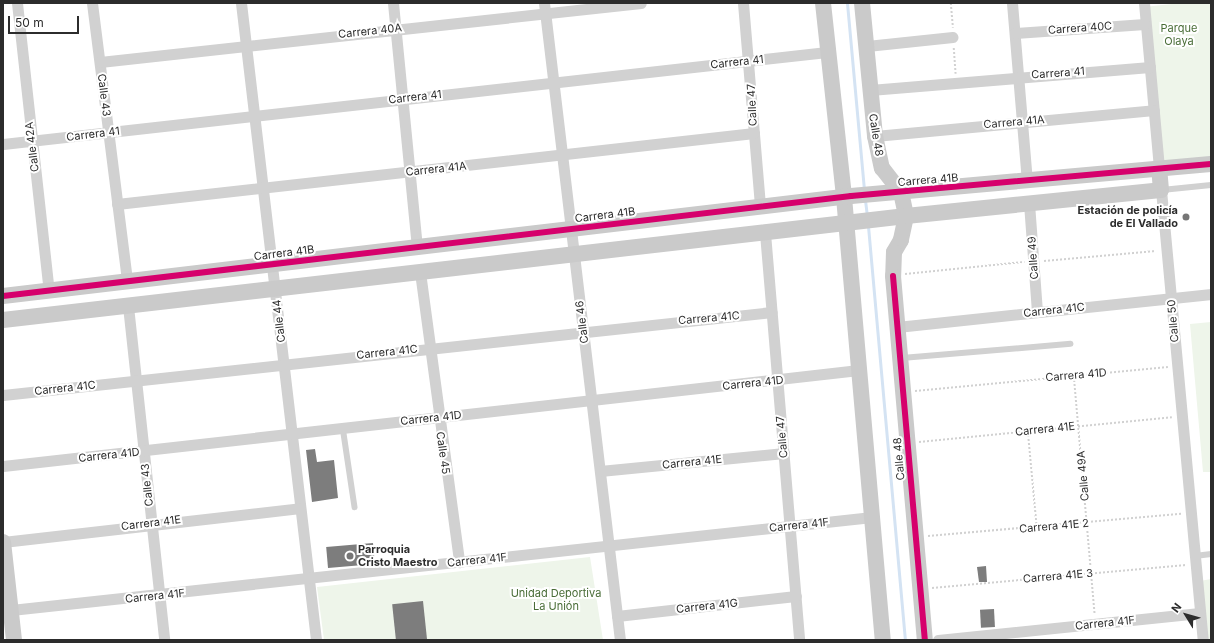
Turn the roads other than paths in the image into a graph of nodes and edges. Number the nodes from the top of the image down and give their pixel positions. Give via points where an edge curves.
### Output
1 (17, 3) edge
2 (92, 3) edge
3 (242, 3) edge
4 (393, 3) edge
5 (640, 3) edge
6 (743, 3) edge
7 (823, 3) edge
8 (862, 3) edge
9 (1012, 3) edge
10 (1144, 3) edge
11 (545, 8) edge
12 (1146, 24) junction
13 (396, 28) junction
14 (1015, 33) junction
15 (953, 37) dead end
16 (246, 44) junction
17 (867, 46) junction
18 (827, 52) junction
19 (749, 61) junction
20 (100, 62) junction
21 (1150, 66) junction
22 (1019, 75) junction
23 (554, 83) junction
24 (870, 90) junction
25 (403, 99) junction
26 (1154, 110) junction
27 (255, 115) junction
28 (1023, 121) junction
29 (109, 133) junction
30 (754, 133) junction
31 (875, 136) junction
32 (32, 142) junction
33 (3, 144) edge
34 (562, 156) junction
35 (1211, 164) edge
36 (1159, 169) junction
37 (410, 172) junction
38 (1027, 181) junction
39 (1211, 185) edge
40 (263, 186) junction
41 (1161, 190) junction
42 (901, 192) junction
43 (849, 196) junction
44 (1029, 203) junction
45 (117, 204) junction
46 (760, 207) junction
47 (906, 216) junction
48 (851, 223) junction
49 (571, 229) junction
50 (765, 233) junction
51 (417, 248) junction
52 (574, 255) junction
53 (272, 265) junction
54 (420, 272) junction
55 (127, 282) junction
56 (275, 289) junction
57 (49, 291) junction
58 (1211, 294) edge
59 (3, 296) edge
60 (1171, 298) junction
61 (128, 306) junction
62 (772, 312) junction
63 (1037, 312) junction
64 (3, 320) edge
65 (897, 327) junction
66 (583, 330) junction
67 (1070, 344) dead end
68 (430, 348) junction
69 (900, 358) junction
70 (283, 362) junction
71 (859, 370) junction
72 (777, 380) junction
73 (136, 381) junction
74 (3, 395) edge
75 (592, 399) junction
76 (438, 417) junction
77 (343, 428) junction
78 (292, 433) junction
79 (143, 451) junction
80 (784, 453) junction
81 (3, 466) edge
82 (600, 471) junction
83 (300, 508) junction
84 (355, 508) dead end
85 (872, 518) junction
86 (151, 523) junction
87 (790, 526) junction
88 (3, 542) edge
89 (609, 546) junction
90 (1211, 554) edge
91 (1195, 560) junction
92 (459, 562) junction
93 (308, 578) junction
94 (159, 596) junction
95 (796, 596) junction
96 (11, 610) junction
97 (1200, 613) junction
98 (618, 616) junction
99 (14, 640) edge
100 (164, 640) edge
101 (316, 640) edge
102 (620, 640) edge
103 (799, 640) edge
104 (883, 640) edge
105 (925, 640) edge
106 (938, 640) edge
107 (1203, 640) edge

1 - 32 street, Calle 42A
2 - 20 street, Calle 43
3 - 16 street, Calle 44
4 - 13 street
5 - 11 street, Carrera 40A
6 - 19 street, Calle 47
7 - 18 street
8 - 17 street, Calle 48
9 - 14 street
10 - 12 street, Calle 50
11 - 13 street, Carrera 40A
11 - 23 street, Calle 46
12 - 14 street, Carrera 40C
12 - 21 street, Calle 50
13 - 16 street, Carrera 40A
13 - 25 street
14 - 22 street
15 - 17 street
16 - 20 street, Carrera 40A
16 - 27 street, Calle 44
17 - 24 street, Calle 48
18 - 19 street, Carrera 41
18 - 43 street
19 - 23 street, Carrera 41
19 - 30 street, Calle 47
20 - 29 street, Calle 43
21 - 22 street, Carrera 41
21 - 26 street, Calle 50
22 - 24 street, Carrera 41
22 - 28 street
23 - 25 street, Carrera 41
23 - 34 street, Calle 46
24 - 31 street, Calle 48
25 - 27 street, Carrera 41
25 - 37 street
26 - 28 street, Carrera 41A
26 - 36 street, Calle 50
27 - 29 street, Carrera 41
27 - 40 street, Calle 44
28 - 31 street, Carrera 41A
28 - 38 street
29 - 32 street, Carrera 41
29 - 45 street, Calle 43
30 - 34 street, Carrera 41A
30 - 46 street, Calle 47
31 - 42 street, Calle 48 via 882,168
32 - 33 street, Carrera 41
32 - 57 street, Calle 42A
34 - 37 street, Carrera 41A
34 - 49 street, Calle 46
35 - 36 street, Carrera 41B
36 - 38 street, Carrera 41B
36 - 41 street, Calle 50
37 - 40 street, Carrera 41A
37 - 51 street
38 - 42 street, Carrera 41B
39 - 41 lane
40 - 45 street, Carrera 41A
40 - 53 street, Calle 44
41 - 44 street
41 - 60 street, Calle 50
42 - 43 street, Carrera 41B
42 - 47 street, Calle 48
43 - 46 street, Carrera 41B
43 - 48 street
44 - 47 street
44 - 63 street, Calle 49
45 - 55 street, Calle 43
46 - 49 street, Carrera 41B
47 - 48 street
47 - 65 street, Calle 48 via 901,240 894,252
48 - 50 street
48 - 71 street
49 - 51 street, Carrera 41B
49 - 52 street, Calle 46
50 - 52 street
50 - 62 street, Calle 47
51 - 53 street, Carrera 41B
52 - 54 street
52 - 66 street, Calle 46
53 - 55 street, Carrera 41B
53 - 56 street, Calle 44
54 - 56 street
54 - 68 street, Calle 45
55 - 57 street, Carrera 41B
56 - 61 street
56 - 70 street, Calle 44
57 - 59 street, Carrera 41B
58 - 60 street, Carrera 41C
60 - 63 street, Carrera 41C
60 - 91 street, Calle 50
61 - 64 street
61 - 73 street, Calle 43
62 - 66 street, Carrera 41C
62 - 72 street, Calle 47
63 - 65 street, Carrera 41C
65 - 69 street, Calle 48
66 - 68 street, Carrera 41C
66 - 75 street, Calle 46
67 - 69 lane
68 - 70 street, Carrera 41C
68 - 76 street, Calle 45
69 - 105 street, Calle 48
70 - 73 street, Carrera 41C
70 - 78 street, Calle 44
71 - 72 street, Carrera 41D
71 - 85 street
72 - 75 street, Carrera 41D
72 - 80 street, Calle 47
73 - 74 street, Carrera 41C
73 - 79 street, Calle 43
75 - 76 street, Carrera 41D
75 - 82 street, Calle 46
76 - 77 street, Carrera 41D
76 - 92 street, Calle 45
77 - 78 street, Carrera 41D
77 - 84 lane
78 - 79 street, Carrera 41D
78 - 83 street, Calle 44
79 - 81 street, Carrera 41D
79 - 86 street, Calle 43
80 - 82 street, Carrera 41E
80 - 87 street, Calle 47
82 - 89 street, Calle 46
83 - 86 street, Carrera 41E
83 - 93 street, Calle 44
85 - 87 street, Carrera 41F
85 - 104 street
86 - 88 street, Carrera 41E
86 - 94 street, Calle 43
87 - 89 street, Carrera 41F
87 - 95 street, Calle 47
88 - 96 street
89 - 92 street, Carrera 41F
89 - 98 street, Calle 46
90 - 91 lane
91 - 97 street, Calle 50
92 - 93 street, Carrera 41F
93 - 94 street, Carrera 41F
93 - 101 street, Calle 44
94 - 96 street, Carrera 41F
94 - 100 street, Calle 43
95 - 98 street, Carrera 41G
95 - 103 street, Calle 47
96 - 99 street
97 - 106 street, Carrera 41F
97 - 107 street, Calle 50
98 - 102 street, Calle 46

